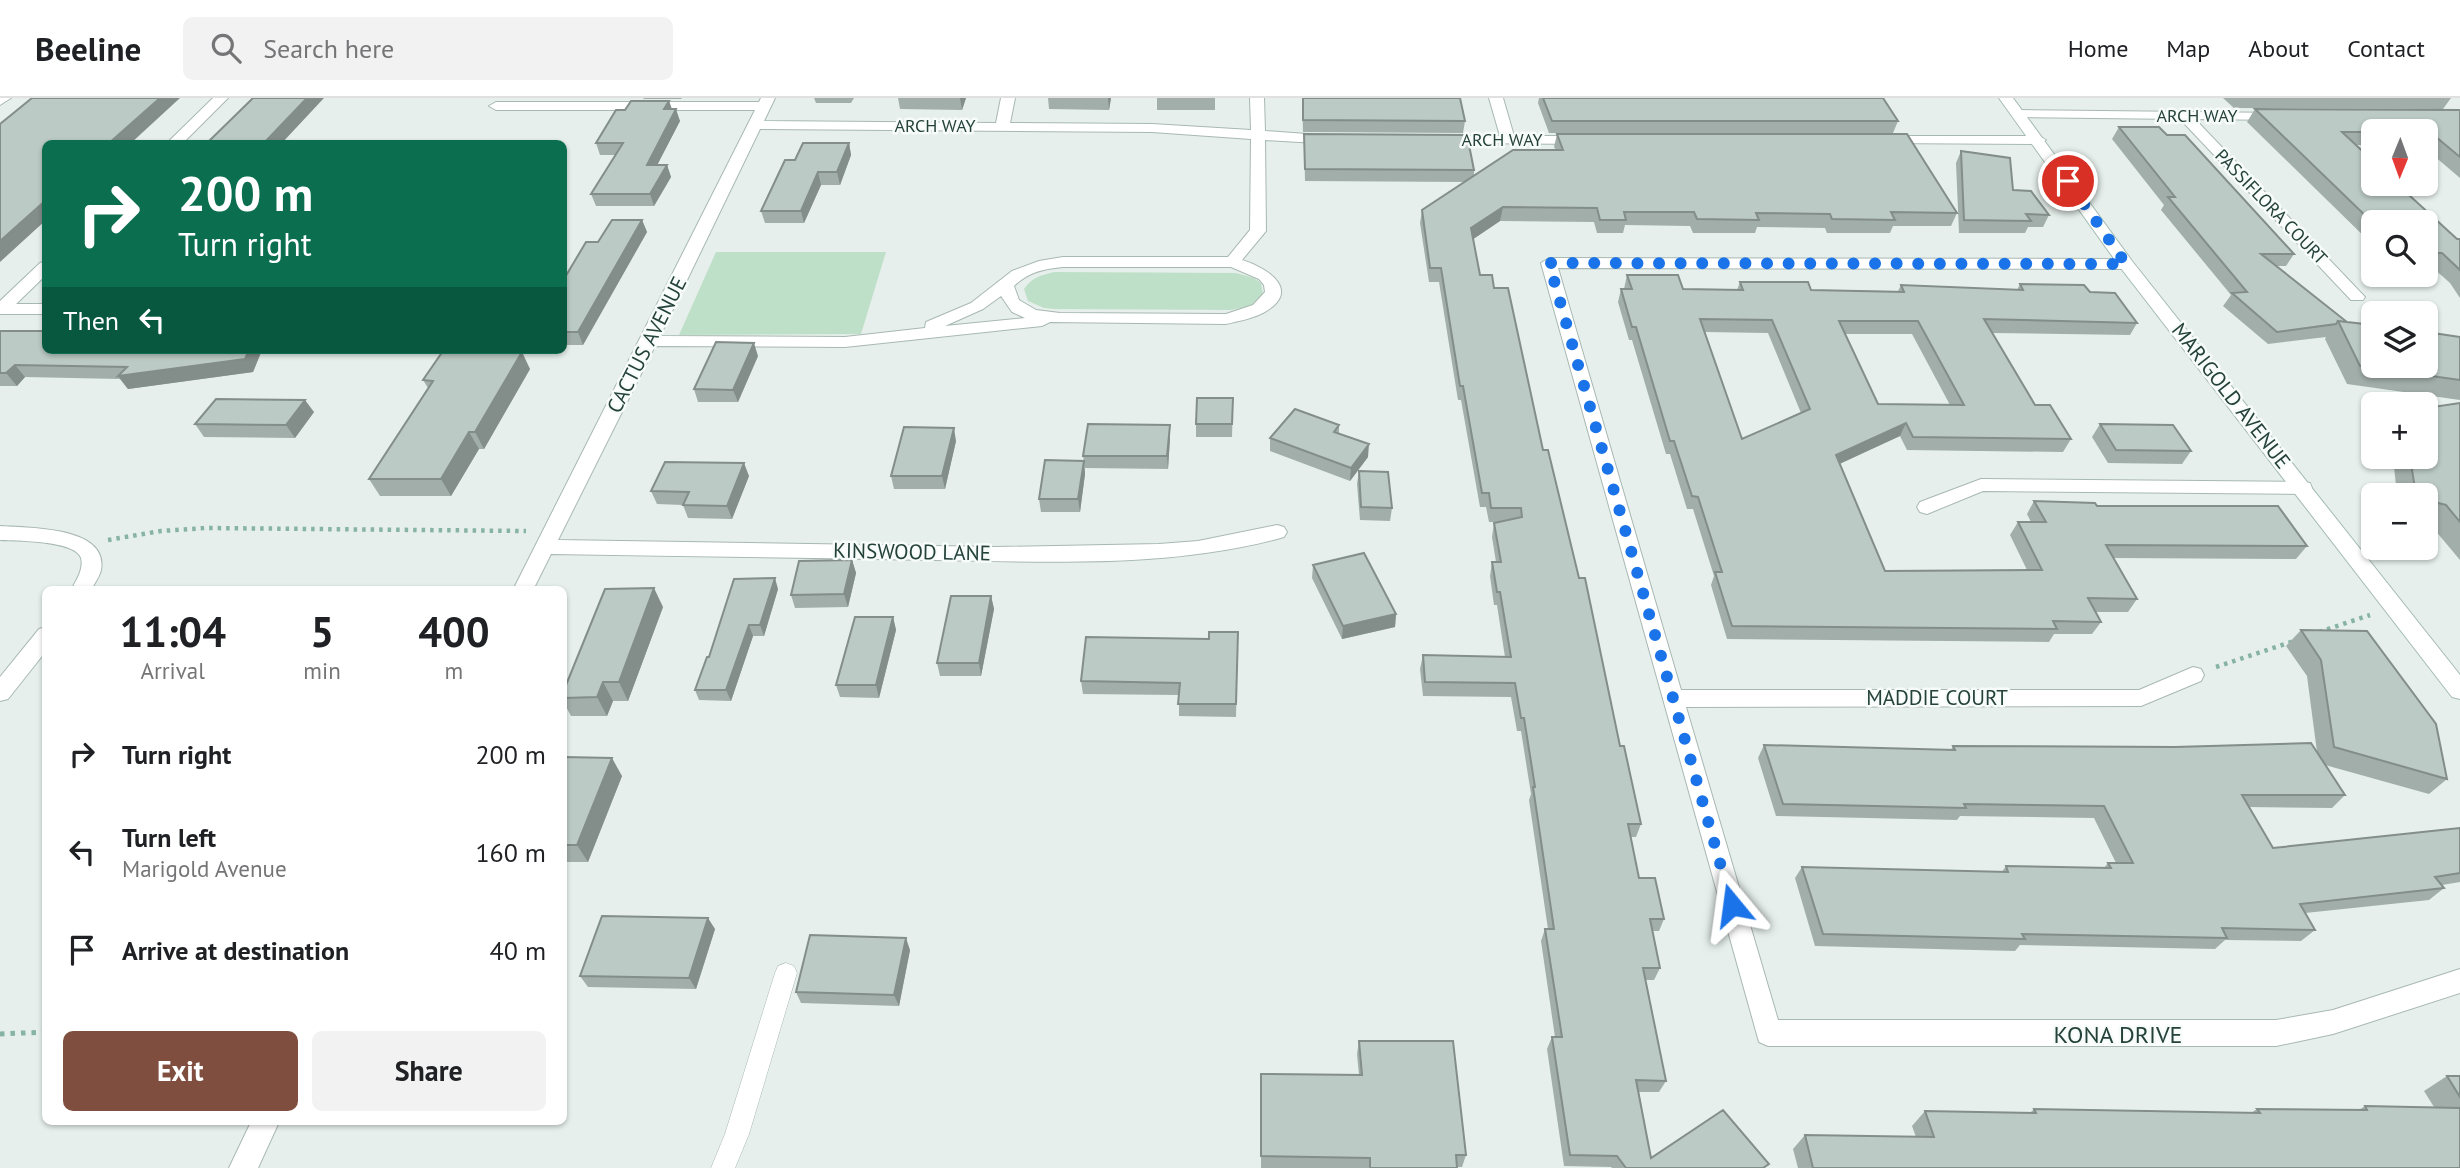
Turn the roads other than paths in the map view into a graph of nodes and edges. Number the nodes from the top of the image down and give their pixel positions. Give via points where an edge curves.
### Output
1 (221, 98) edge
2 (1008, 98) edge
3 (1257, 98) edge
4 (1496, 98) edge
5 (2006, 98) edge
6 (766, 102) edge
7 (496, 106) dead end
8 (2019, 114) junction
9 (2184, 116) junction
10 (2295, 116) edge
11 (756, 125) junction
12 (1002, 127) junction
13 (1258, 136) junction
14 (177, 140) edge
15 (1342, 140) edge
16 (1425, 140) edge
17 (1508, 140) junction
18 (1603, 140) edge
19 (1862, 140) edge
20 (2039, 140) junction
21 (1232, 261) junction
22 (2126, 264) junction
23 (42, 270) edge
24 (1006, 285) junction
25 (2357, 298) dead end
26 (1, 309) edge
27 (42, 309) edge
28 (1060, 318) junction
29 (889, 339) junction
30 (649, 341) junction
31 (2303, 488) junction
32 (1927, 507) dead end
33 (1277, 532) dead end
34 (0, 533) edge
35 (549, 539) junction
36 (83, 586) edge
37 (525, 586) edge
38 (42, 640) edge
39 (2193, 675) road end
40 (2460, 691) edge
41 (0, 693) edge
42 (1675, 699) junction
43 (786, 973) dead end
44 (2460, 981) edge
45 (264, 1125) edge
46 (243, 1168) edge
47 (723, 1168) edge

1 - 14 street
2 - 12 street
3 - 13 street
4 - 17 street
5 - 8 street, MARIGOLD AVENUE
6 - 7 street
6 - 11 street, CACTUS AVENUE
8 - 9 street, ARCH WAY
8 - 20 street, MARIGOLD AVENUE
9 - 10 street, ARCH WAY
9 - 25 street, PASSIFLORA COURT
11 - 12 street, ARCH WAY
11 - 30 street, CACTUS AVENUE
12 - 13 street, ARCH WAY via 1199,129
13 - 15 street, ARCH WAY
13 - 21 street via 1258,231
16 - 17 street, ARCH WAY
17 - 18 street, ARCH WAY
19 - 20 street
20 - 22 street, MARIGOLD AVENUE
21 - 24 street via 1051,263 1025,270
21 - 28 street via 1252,266 1272,282 1270,300 1261,309 1226,318
22 - 31 street, MARIGOLD AVENUE
22 - 42 street via 1549,263
23 - 26 street
24 - 28 street via 1007,298 1016,308 1035,316
24 - 29 street via 952,318
26 - 27 street
28 - 29 street
29 - 30 street
30 - 35 street, CACTUS AVENUE
31 - 32 street via 1981,485
31 - 40 street, MARIGOLD AVENUE
33 - 35 street, KINSWOOD LANE via 1199,548 997,554
34 - 36 street via 83,545 92,556
35 - 37 street, CACTUS AVENUE
38 - 41 street
39 - 42 street, MADDIE COURT via 2141,698
42 - 44 street, KONA DRIVE via 1768,1034 2276,1033 2333,1022
43 - 47 lane
45 - 46 street

